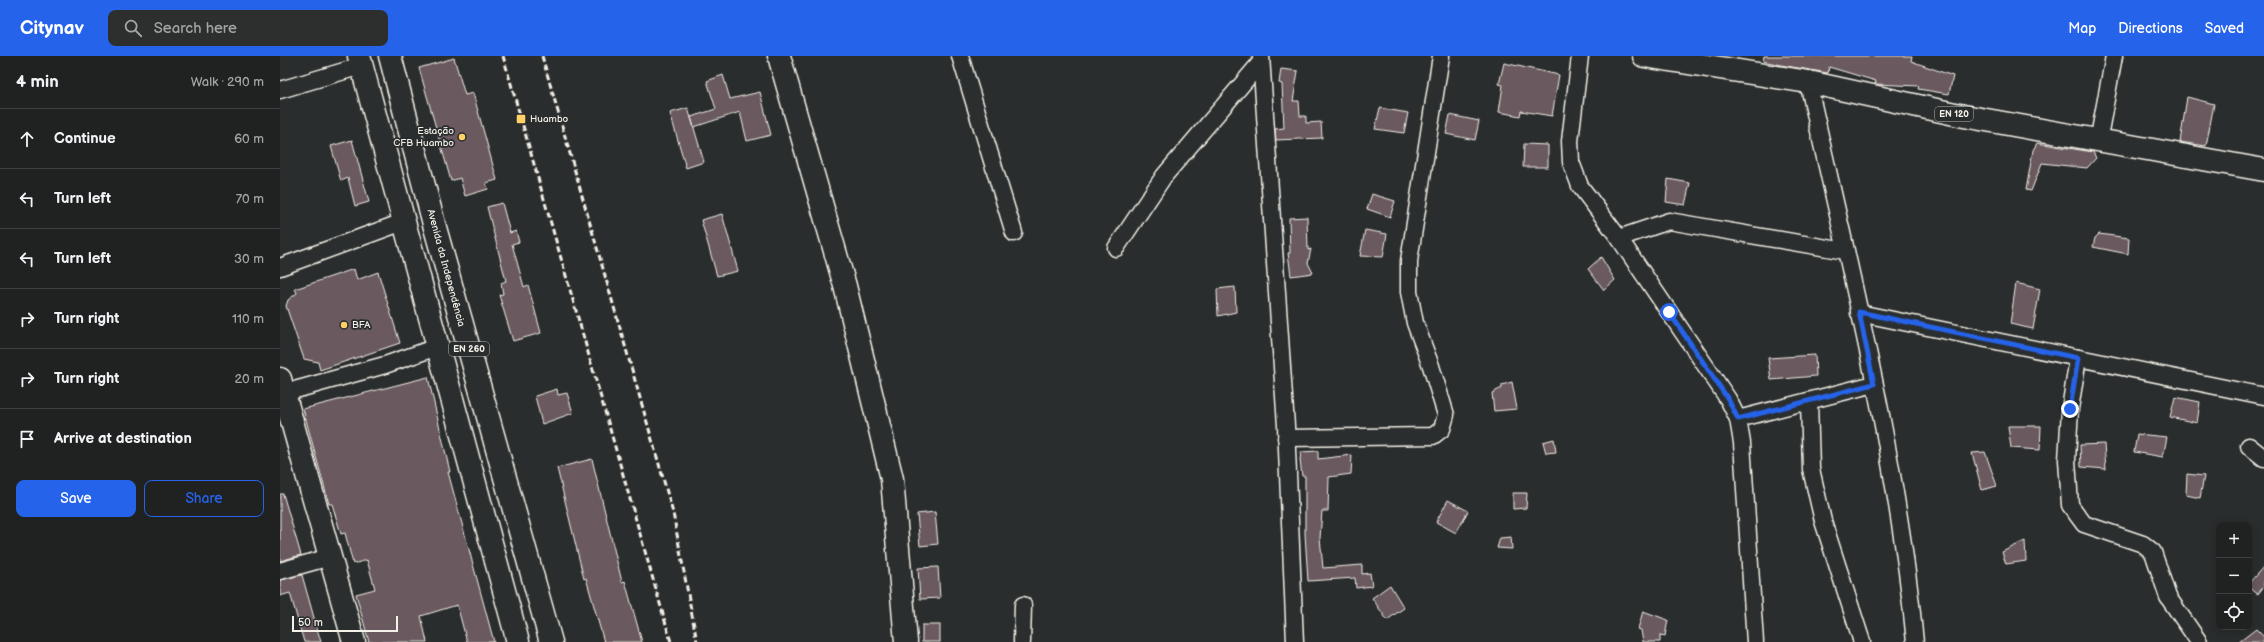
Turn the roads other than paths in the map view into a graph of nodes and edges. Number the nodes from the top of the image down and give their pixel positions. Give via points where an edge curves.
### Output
1 (390, 56) edge
2 (779, 56) edge
3 (960, 56) edge
4 (1441, 56) edge
5 (1580, 56) edge
6 (1644, 56) edge
7 (2114, 56) edge
8 (1261, 59) edge
9 (1695, 60) edge
10 (360, 61) edge
11 (1808, 82) junction
12 (280, 90) edge
13 (412, 136) junction
14 (2098, 142) junction
15 (384, 145) junction
16 (2264, 170) edge
17 (403, 222) junction
18 (1014, 233) dead end
19 (1619, 238) junction
20 (1116, 248) dead end
21 (1845, 251) junction
22 (280, 267) edge
23 (1859, 312) junction
24 (437, 347) junction
25 (2078, 358) junction
26 (1874, 384) junction
27 (282, 386) edge
28 (2264, 396) edge
29 (1809, 401) junction
30 (1738, 419) junction
31 (1286, 438) junction
32 (2248, 446) dead end
33 (2264, 458) edge
34 (506, 478) junction
35 (475, 487) junction
36 (330, 557) junction
37 (280, 571) edge
38 (1023, 605) dead end
39 (354, 642) edge
40 (518, 642) edge
41 (551, 642) edge
42 (906, 642) edge
43 (1022, 642) edge
44 (1295, 642) edge
45 (1755, 642) edge
46 (1862, 642) edge
47 (1915, 642) edge
48 (2199, 642) edge

1 - 13 main road, Avenida da Independência / EN 260
2 - 42 main road via 845,286 892,479
3 - 18 street
4 - 31 street via 1409,261 1409,292 1415,323 1446,415 1442,429 1434,436
5 - 19 street via 1570,141 1571,162 1580,186
6 - 9 main road, EN 120
7 - 14 street
8 - 20 street via 1164,176
8 - 31 street
9 - 11 main road, EN 120
10 - 12 street
10 - 15 main road, EN 260
11 - 14 main road, EN 120
11 - 21 street
13 - 15 main road
13 - 34 main road, Avenida da Independência / EN 260 via 436,232
14 - 16 main road, EN 120
15 - 17 main road, EN 260
17 - 22 street
17 - 24 main road, EN 260
19 - 21 street via 1669,221
19 - 30 street via 1728,399
21 - 23 street
23 - 25 street
23 - 26 street
24 - 27 street via 385,365
24 - 35 main road, EN 260
25 - 28 street
25 - 48 street via 2070,409 2067,460 2070,504 2084,524 2143,544 2153,552 2168,597
26 - 29 street
26 - 47 street via 1896,489
27 - 36 main road
29 - 30 street
29 - 46 street via 1811,469 1823,521
30 - 45 street via 1746,491
31 - 44 street
32 - 33 street
34 - 35 main road
34 - 41 main road, Avenida da Independência / EN 260
35 - 40 main road, EN 260
36 - 37 street
36 - 39 main road
38 - 43 street

